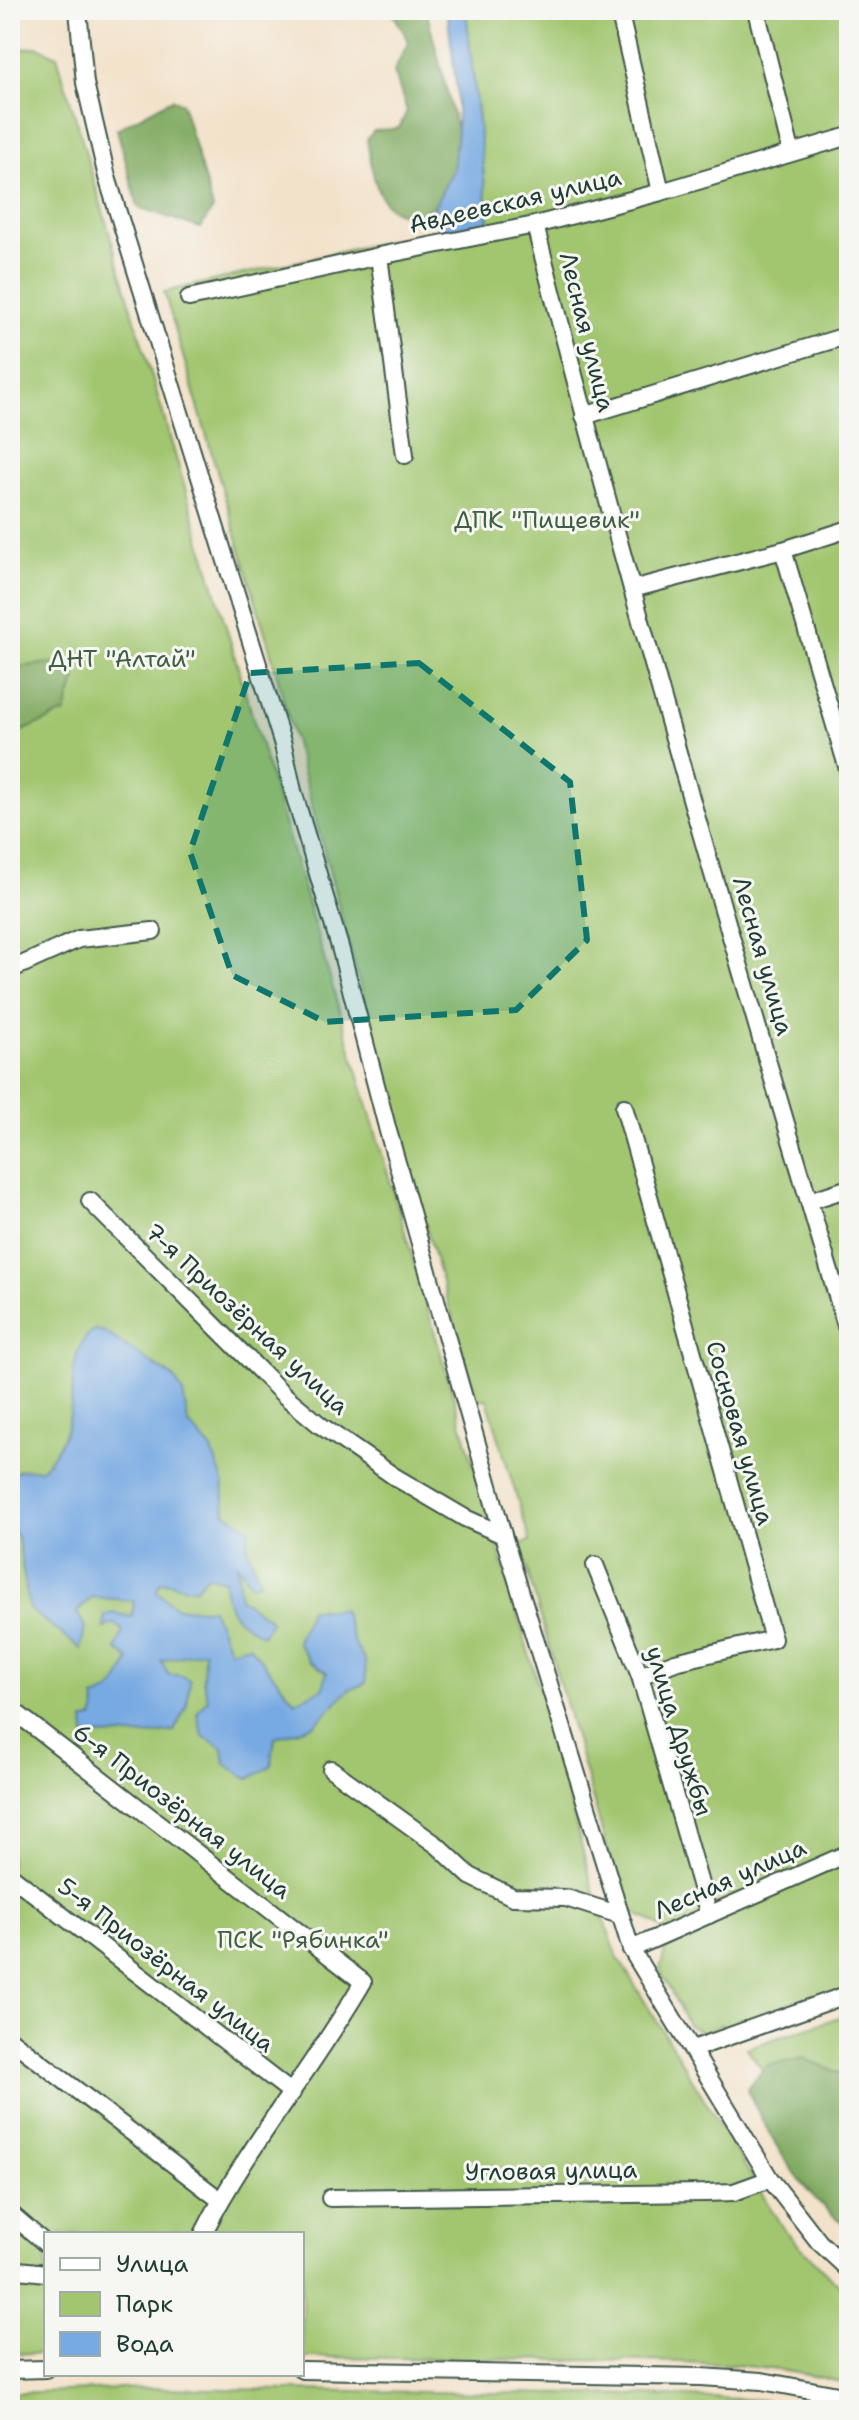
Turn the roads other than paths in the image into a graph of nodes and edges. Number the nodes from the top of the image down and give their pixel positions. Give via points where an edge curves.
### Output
1 (78, 10) edge
2 (619, 10) edge
3 (756, 10) edge
4 (849, 136) edge
5 (791, 151) junction
6 (661, 192) junction
7 (535, 225) junction
8 (379, 256) junction
9 (189, 298) dead end
10 (849, 335) edge
11 (584, 416) junction
12 (405, 455) dead end
13 (849, 529) edge
14 (783, 550) junction
15 (632, 589) junction
16 (849, 773) edge
17 (153, 931) dead end
18 (10, 970) edge
19 (624, 1107) dead end
20 (849, 1188) edge
21 (90, 1201) dead end
22 (809, 1201) junction
23 (849, 1336) edge
24 (503, 1535) junction
25 (595, 1565) dead end
26 (640, 1676) junction
27 (10, 1708) edge
28 (331, 1769) dead end
29 (849, 1853) edge
30 (10, 1875) edge
31 (620, 1915) junction
32 (709, 1915) junction
33 (631, 1949) junction
34 (849, 1994) edge
35 (10, 2039) edge
36 (693, 2049) junction
37 (292, 2093) junction
38 (770, 2179) junction
39 (330, 2198) dead end
40 (220, 2200) junction
41 (10, 2213) edge
42 (204, 2232) edge
43 (44, 2242) edge
44 (10, 2269) edge
45 (849, 2270) edge
46 (44, 2273) edge
47 (44, 2369) edge
48 (10, 2370) edge
49 (304, 2370) edge
50 (849, 2397) edge

1 - 24 street via 85,83 107,177 283,745
2 - 6 street
3 - 5 street
4 - 5 street, Авдеевская улица
5 - 6 street, Авдеевская улица
6 - 7 street, Авдеевская улица
7 - 8 street, Авдеевская улица
7 - 11 street, Лесная улица
8 - 9 street, Авдеевская улица
8 - 12 street
10 - 11 street
11 - 15 street, Лесная улица
13 - 14 street
14 - 15 street
14 - 16 street
15 - 22 street, Лесная улица
17 - 18 street via 79,939
19 - 26 street, Сосновая улица via 773,1639 675,1662
20 - 22 street
21 - 24 street, 7-я Приозёрная улица via 320,1425 395,1477
22 - 23 street, Лесная улица
24 - 31 street
25 - 26 street, улица Дружбы
26 - 32 street, улица Дружбы
27 - 37 street, 6-я Приозёрная улица via 363,1982
28 - 31 street via 438,1846 470,1876 513,1897 566,1898
29 - 32 street, Лесная улица
30 - 37 street, 5-я Приозёрная улица
31 - 33 street
32 - 33 street, Лесная улица
33 - 36 street
34 - 36 street
35 - 40 street
36 - 38 street
37 - 40 street
38 - 39 street, Угловая улица via 734,2192
38 - 45 street via 819,2242
40 - 42 street
41 - 43 street
44 - 46 street
47 - 48 street
49 - 50 street via 701,2377 762,2381

